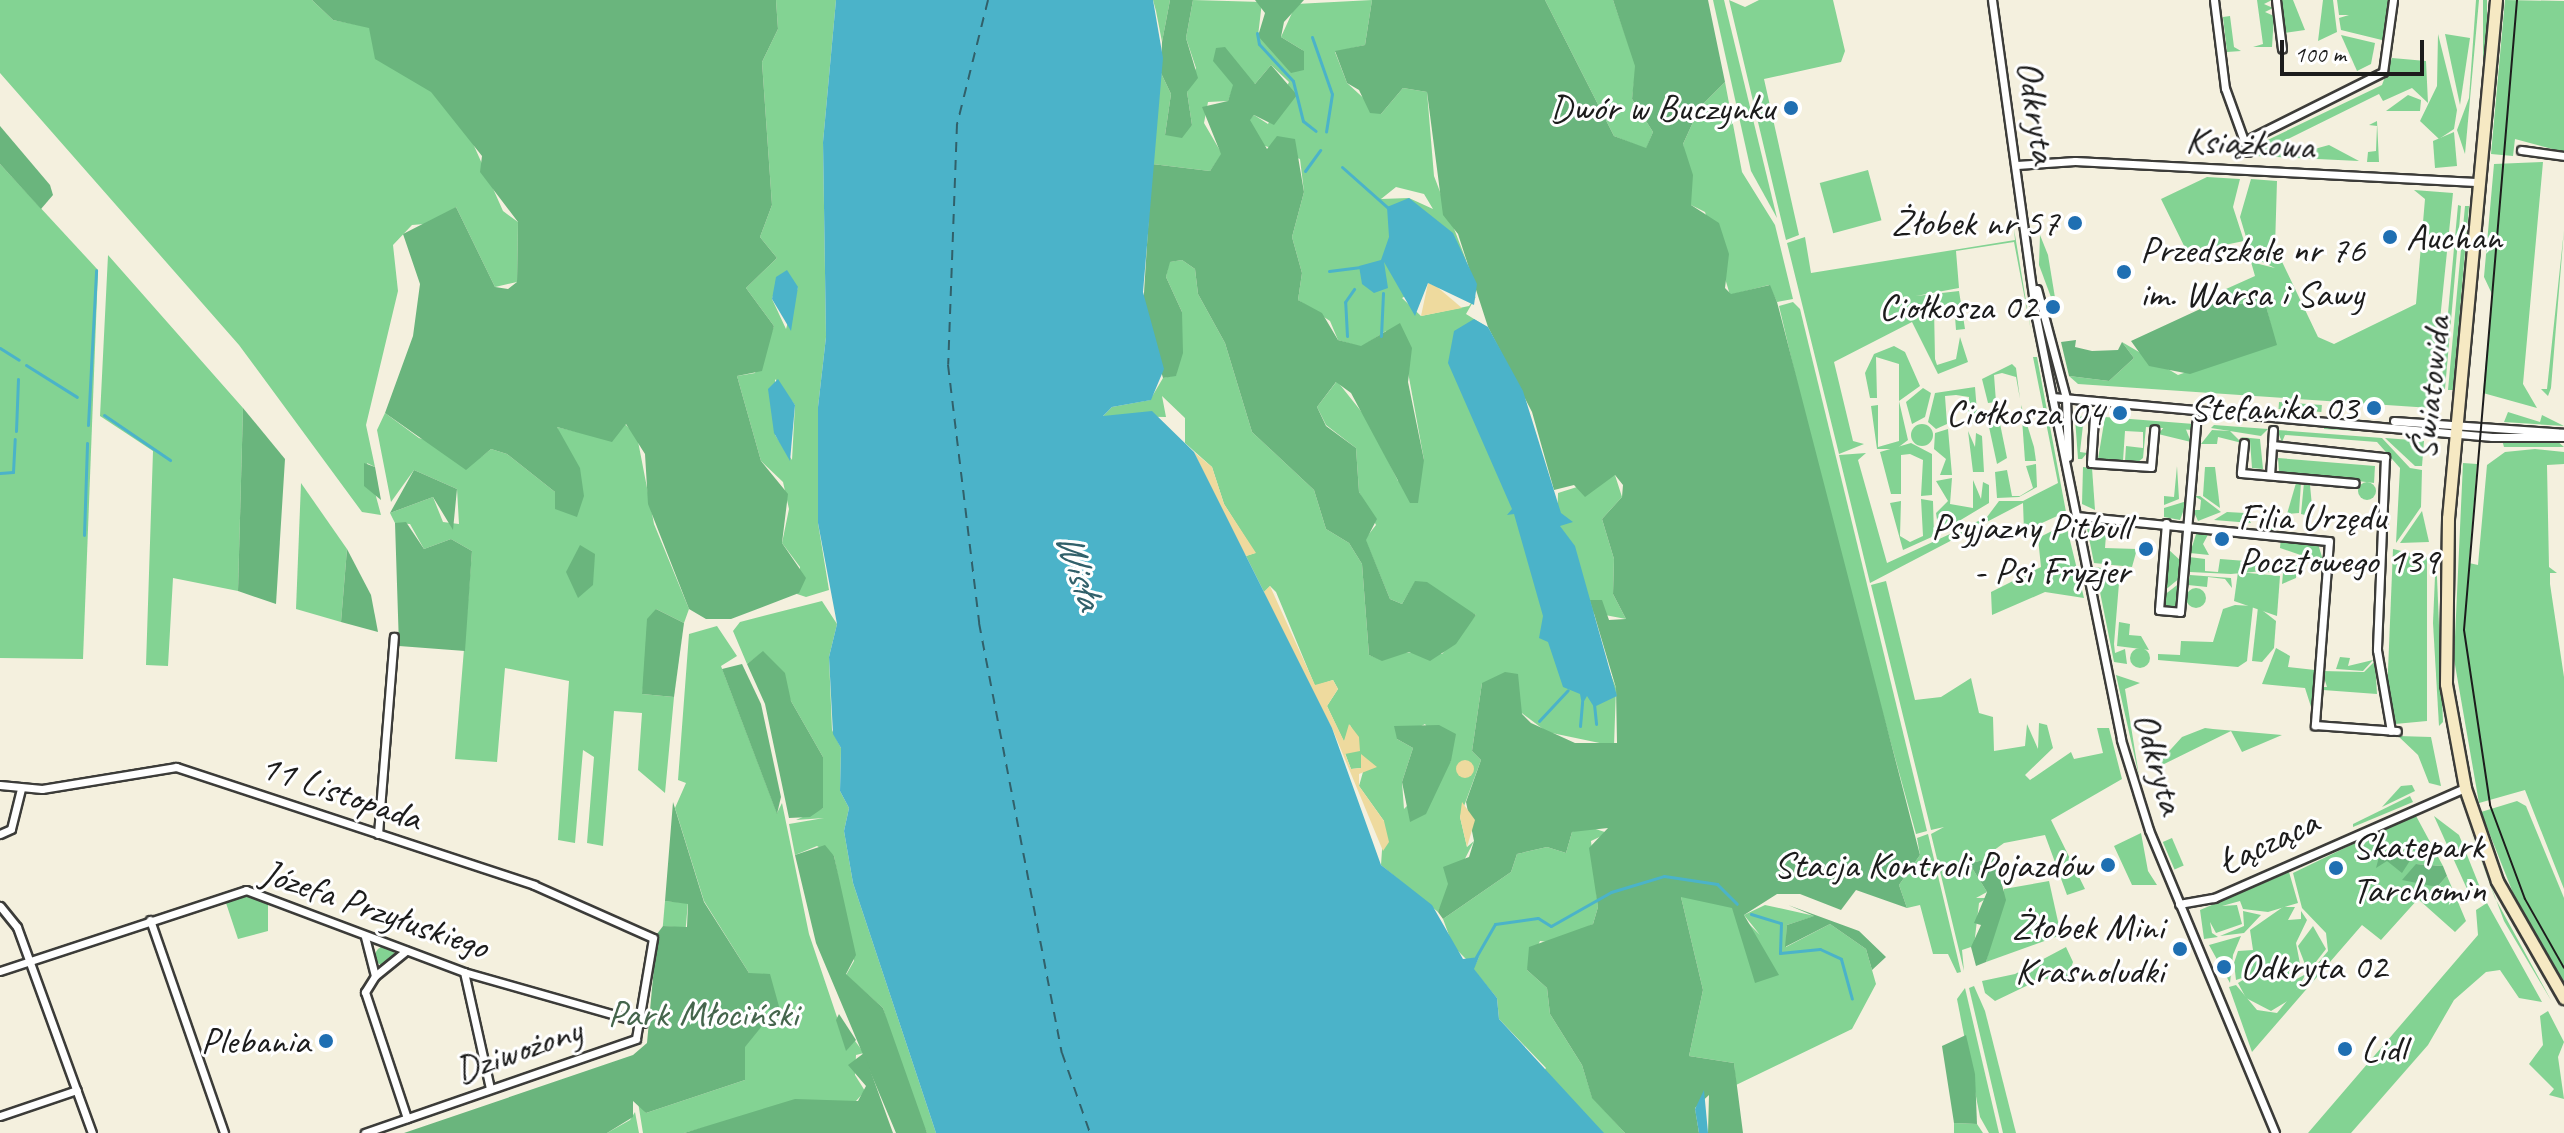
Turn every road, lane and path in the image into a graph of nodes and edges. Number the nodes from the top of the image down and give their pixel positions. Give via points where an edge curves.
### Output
1 (1992, 0) edge
2 (2214, 0) edge
3 (2276, 0) edge
4 (2393, 0) edge
5 (2496, 0) edge
6 (2282, 49) dead end
7 (2249, 139) junction
8 (2521, 150) dead end
9 (2248, 152) dead end
10 (2564, 156) edge
11 (2017, 165) junction
12 (2480, 182) junction
13 (2034, 281) junction
14 (2052, 397) junction
15 (2066, 398) junction
16 (2094, 417) dead end
17 (2196, 424) dead end
18 (2457, 427) junction
19 (2154, 429) dead end
20 (2273, 430) dead end
21 (2564, 435) edge
22 (2244, 443) dead end
23 (2272, 445) junction
24 (2068, 467) junction
25 (2270, 475) junction
26 (2355, 483) dead end
27 (2077, 516) junction
28 (2166, 523) junction
29 (2188, 524) junction
30 (394, 637) dead end
31 (0, 785) edge
32 (2465, 788) junction
33 (21, 789) junction
34 (0, 834) edge
35 (378, 834) junction
36 (2179, 904) junction
37 (0, 906) edge
38 (150, 920) junction
39 (365, 937) junction
40 (406, 951) junction
41 (29, 961) junction
42 (0, 971) edge
43 (464, 972) junction
44 (375, 976) junction
45 (2564, 998) edge
46 (643, 1023) junction
47 (490, 1088) junction
48 (77, 1090) junction
49 (0, 1116) edge
50 (407, 1118) junction
51 (92, 1133) edge
52 (224, 1133) edge
53 (365, 1133) edge
54 (2275, 1133) edge

1 - 11 street, Odkryta
2 - 7 street via 2225,88
3 - 6 street
4 - 7 street via 2390,44 2378,75
5 - 12 street, Światowida
7 - 9 street
8 - 10 street
11 - 12 street, Książkowa via 2075,161
11 - 13 street, Odkryta
12 - 18 street, Światowida
13 - 14 street, Odkryta
13 - 15 street, Odkryta
14 - 15 street
14 - 24 street, Odkryta
15 - 18 street
15 - 24 street, Odkryta
16 - 19 street via 2086,464 2151,467
17 - 29 street
18 - 21 street
18 - 32 street, Światowida via 2443,639
20 - 23 street
22 - 25 street via 2241,473
23 - 25 street
23 - 29 street via 2385,457 2377,650 2394,731 2315,725 2329,541
24 - 27 street, Odkryta
25 - 26 street
27 - 28 street
27 - 36 street, Odkryta via 2124,754
28 - 29 street
28 - 29 street via 2159,610 2180,612
30 - 35 street
31 - 33 street, 11 Listopada
32 - 36 street, Łącząca via 2214,898
32 - 45 street, Światowida via 2516,921
33 - 34 street via 11,829
33 - 35 street, 11 Listopada via 160,765
35 - 46 street, 11 Listopada via 574,900 653,938
36 - 54 street, Odkryta
37 - 41 street
38 - 39 street, Józefa Przyłuskiego via 246,890
38 - 41 street, Józefa Przyłuskiego
38 - 52 street
39 - 40 street, Józefa Przyłuskiego
39 - 44 street
40 - 43 street, Józefa Przyłuskiego
40 - 44 street
41 - 42 street, Józefa Przyłuskiego
41 - 48 street
43 - 46 street, Józefa Przyłuskiego
43 - 47 street
44 - 50 street via 365,992
46 - 47 street, Dziwożony via 632,1042
47 - 50 street, Dziwożony
48 - 49 street
48 - 51 street
50 - 53 street, Dziwożony

